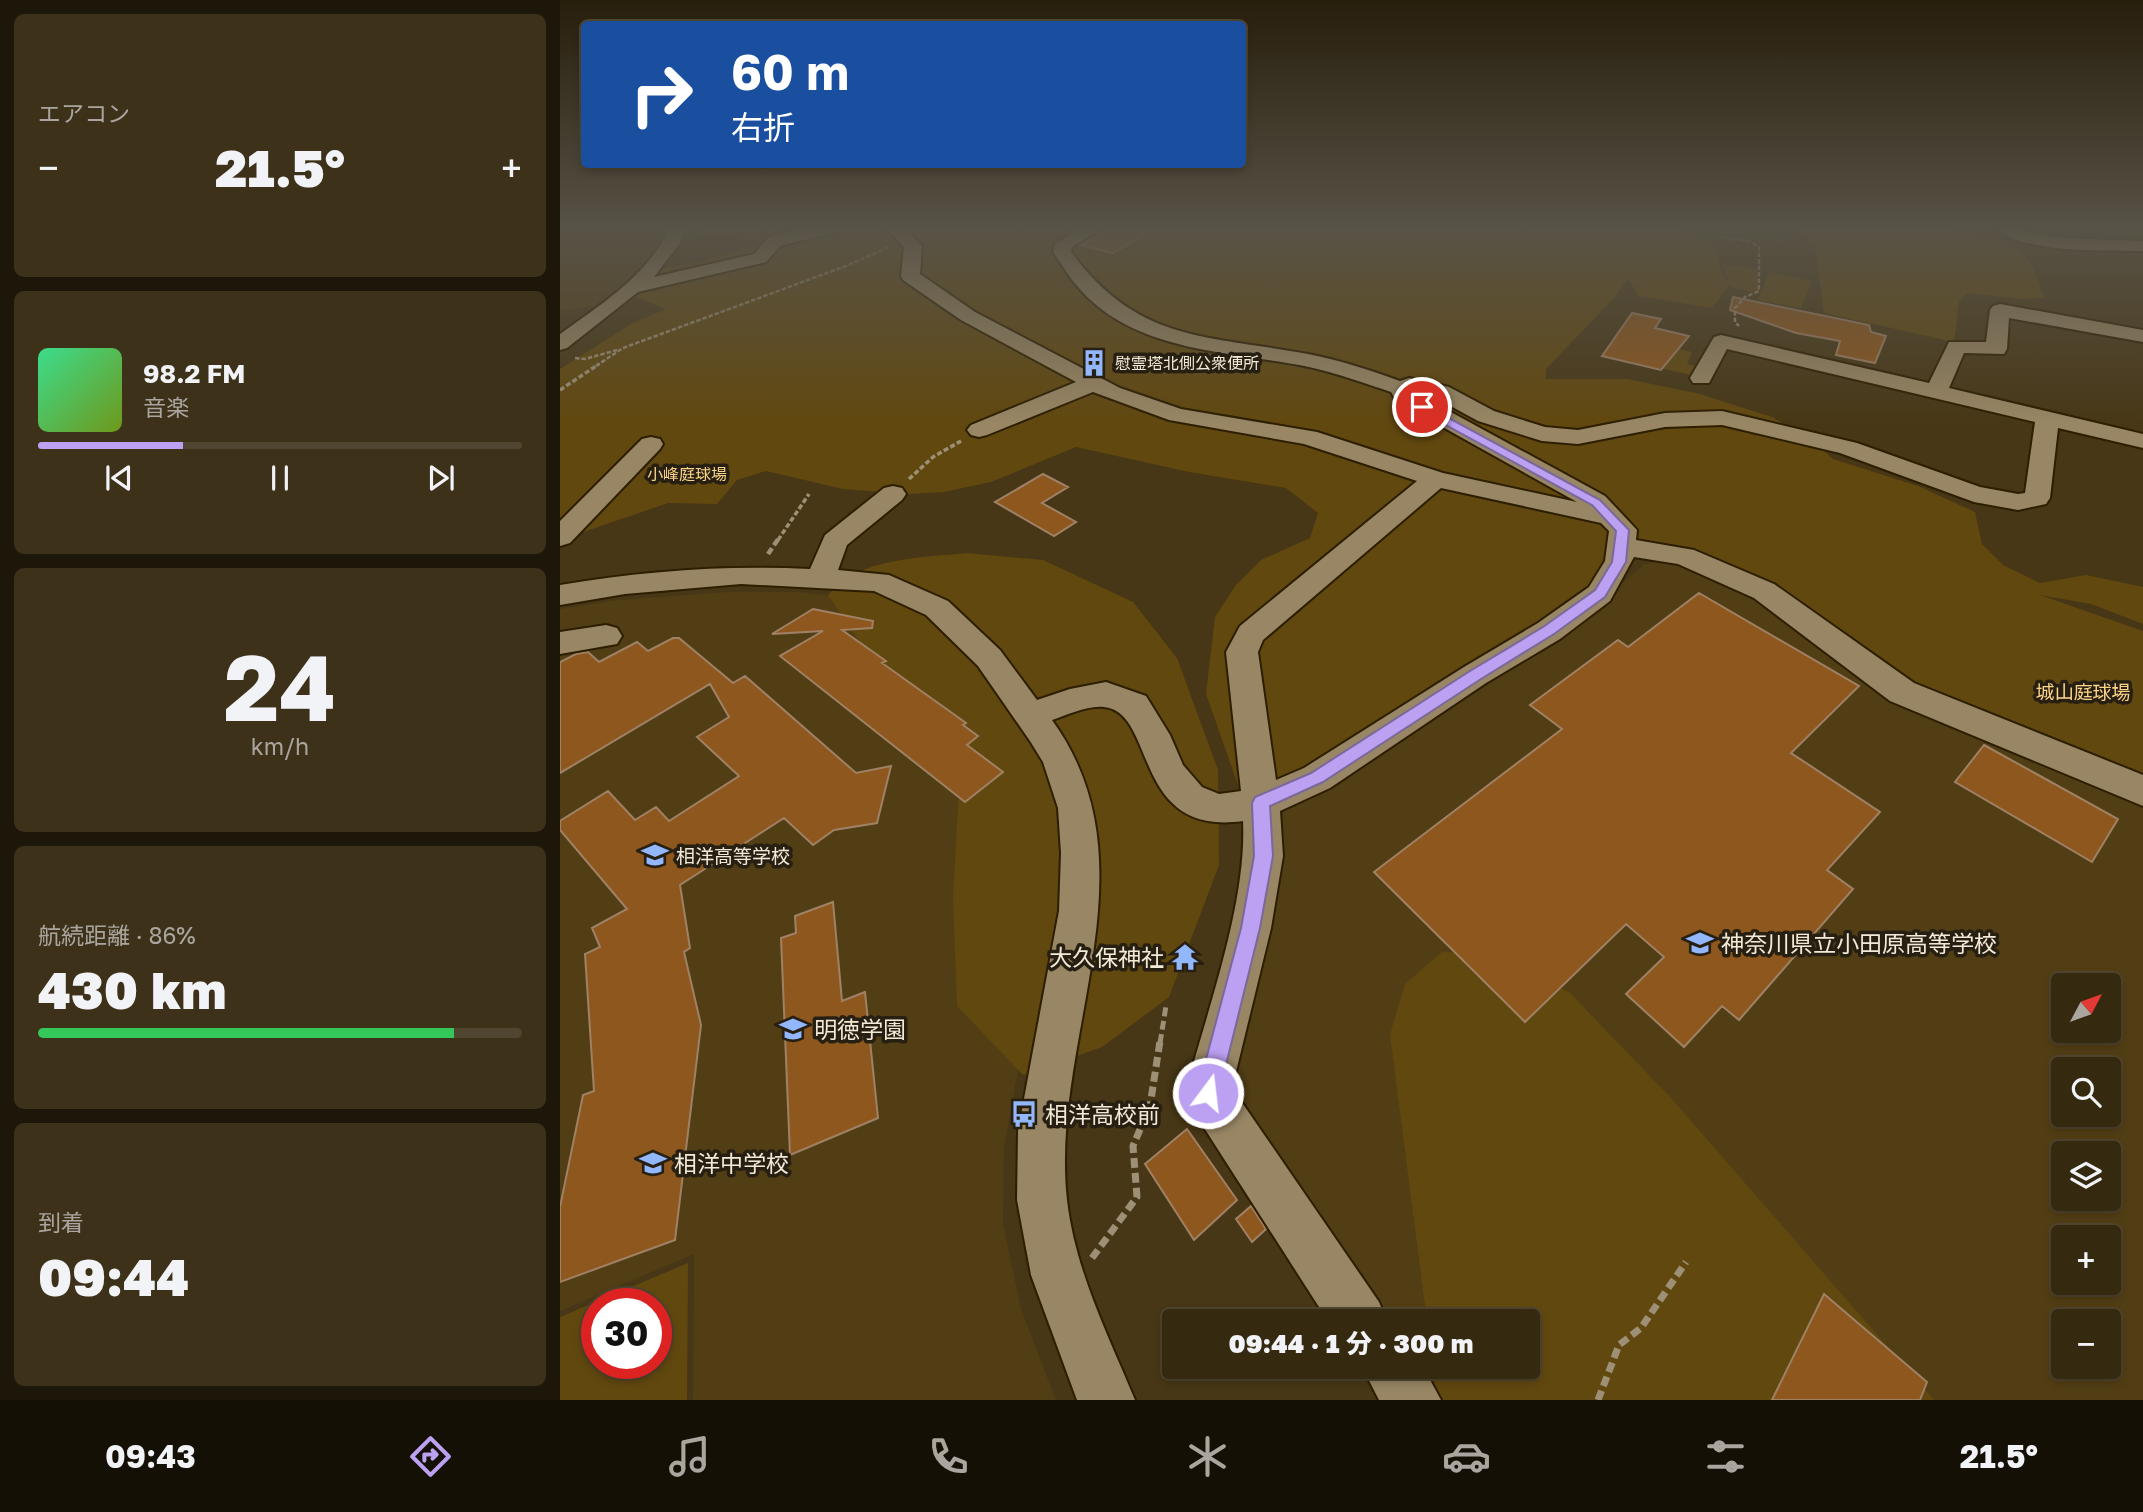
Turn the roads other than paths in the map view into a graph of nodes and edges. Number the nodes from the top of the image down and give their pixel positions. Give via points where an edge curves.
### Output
1 (624, 293) edge
2 (935, 293) edge
3 (1096, 293) edge
4 (2143, 336) edge
5 (560, 344) edge
6 (1701, 378) dead end
7 (1094, 383) junction
8 (1400, 388) junction
9 (1936, 393) junction
10 (2047, 419) junction
11 (979, 430) road end
12 (2143, 441) edge
13 (651, 444) dead end
14 (1436, 479) junction
15 (893, 494) road end
16 (1616, 532) junction
17 (560, 537) edge
18 (821, 577) junction
19 (560, 595) edge
20 (606, 636) dead end
21 (560, 643) edge
22 (1030, 715) junction
23 (2143, 791) edge
24 (1261, 803) junction
25 (1352, 1309) edge
26 (1398, 1379) edge
27 (1106, 1400) edge
28 (1412, 1400) edge

1 - 5 street
2 - 7 street via 968,316
3 - 8 street via 1153,331 1310,361
4 - 9 street via 2000,310 1996,349 1956,346
6 - 9 street via 1721,341
7 - 11 street
7 - 14 street via 1177,415 1308,437
8 - 10 street via 1409,385 1441,392 1486,416 1542,434 1578,437 1665,419 1722,418 1848,448 1974,494 2018,502 2037,498
8 - 16 street via 1422,407 1596,502
9 - 10 street
10 - 12 street
13 - 17 street
14 - 16 street
14 - 24 street via 1251,634 1242,652
15 - 18 street via 835,541
16 - 23 street via 1764,591 1902,692
16 - 24 street via 1619,562 1600,594 1317,778
18 - 19 street via 687,578
18 - 22 street via 878,582 937,608 989,658
20 - 21 street
22 - 24 street via 1106,694 1134,705 1153,735 1168,773 1189,798 1219,808
22 - 27 street via 1060,759 1076,808 1080,853 1079,911 1042,1131 1042,1200 1057,1275
24 - 25 street via 1264,856 1251,928 1208,1093
26 - 28 street

